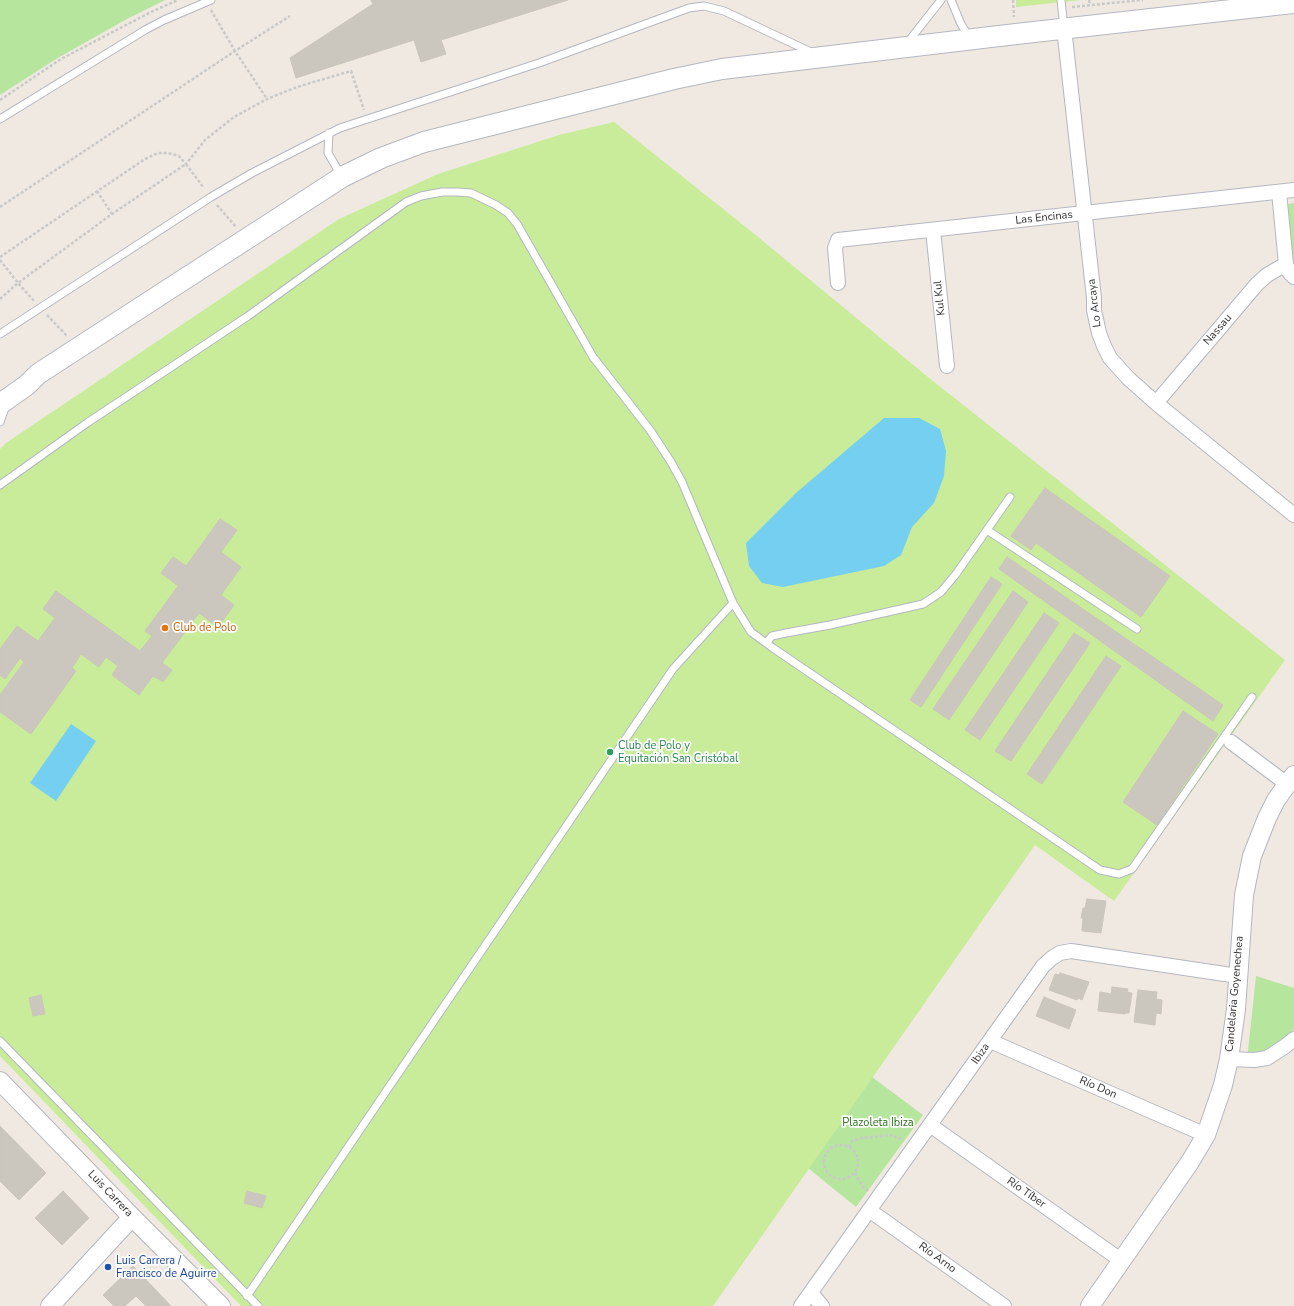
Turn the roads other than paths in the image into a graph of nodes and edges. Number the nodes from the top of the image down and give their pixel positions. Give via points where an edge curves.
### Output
1 (941, 0) edge
2 (951, 0) edge
3 (208, 1) edge
4 (1294, 3) edge
5 (1061, 4) edge
6 (1064, 28) junction
7 (970, 39) junction
8 (904, 47) junction
9 (821, 57) junction
10 (0, 119) edge
11 (329, 133) junction
12 (342, 178) junction
13 (1294, 190) edge
14 (1280, 192) junction
15 (1084, 214) junction
16 (933, 230) junction
17 (1286, 264) junction
18 (1294, 277) edge
19 (838, 283) dead end
20 (0, 334) edge
21 (947, 366) dead end
22 (3, 398) edge
23 (1156, 403) junction
24 (0, 422) edge
25 (0, 485) edge
26 (1010, 497) dead end
27 (1294, 515) edge
28 (987, 530) junction
29 (733, 603) junction
30 (1137, 629) dead end
31 (766, 643) junction
32 (1252, 697) dead end
33 (1227, 740) junction
34 (1291, 779) edge
35 (1238, 976) junction
36 (1294, 1039) edge
37 (0, 1041) edge
38 (990, 1041) junction
39 (1229, 1059) junction
40 (0, 1081) edge
41 (930, 1125) junction
42 (1206, 1135) junction
43 (869, 1210) junction
44 (132, 1217) junction
45 (1122, 1261) junction
46 (811, 1293) junction
47 (248, 1296) junction
48 (50, 1306) edge
49 (221, 1306) edge
50 (258, 1306) edge
51 (801, 1306) edge
52 (822, 1306) edge
53 (1004, 1306) edge
54 (1090, 1306) edge

1 - 8 lane
2 - 7 lane
3 - 10 lane via 145,30
4 - 6 main road
5 - 6 lane
6 - 7 main road
6 - 15 street, Lo Arcaya
7 - 8 main road
8 - 9 main road
9 - 11 lane via 724,11 704,6 689,8 539,63
9 - 12 main road via 722,69 454,133 402,149
11 - 12 lane via 328,153
11 - 20 lane via 211,197
12 - 22 main road via 38,374 18,382
13 - 14 street, Las Encinas
14 - 15 street, Las Encinas
14 - 17 street
15 - 16 street, Las Encinas
15 - 23 street, Lo Arcaya via 1099,334 1118,369
16 - 19 street, Las Encinas via 838,240 835,248
16 - 21 street, Kul Kul
17 - 18 street
17 - 23 street, Nassau via 1258,284
22 - 24 lane
23 - 27 street, Lo Arcaya
25 - 29 lane via 86,423 248,316 406,202 442,192 471,193 508,213 517,224 593,357 650,430 671,462 682,482
26 - 28 lane
28 - 30 lane
28 - 31 lane via 941,592 923,604 830,626 772,636
29 - 31 lane via 752,632
29 - 47 lane via 673,669
31 - 33 lane via 1100,870 1119,874 1132,869
32 - 33 lane
33 - 34 street
34 - 35 street, Candelaria Goyenechea via 1267,818 1252,856 1244,895
35 - 38 street, Ibiza via 1090,953 1060,953 1043,966
35 - 39 street, Candelaria Goyenechea
36 - 39 street via 1267,1058
37 - 47 lane
38 - 41 street, Ibiza
38 - 42 street, Río Don
39 - 42 street, Candelaria Goyenechea
40 - 44 street, Luis Carrera
41 - 43 street, Ibiza
41 - 45 street, Río Tíber
42 - 45 street, Candelaria Goyenechea
43 - 46 street, Ibiza
43 - 53 street, Río Arno
44 - 48 street
44 - 49 street, Luis Carrera
45 - 54 street, Candelaria Goyenechea
46 - 51 street, Ibiza
46 - 52 street
47 - 50 lane

